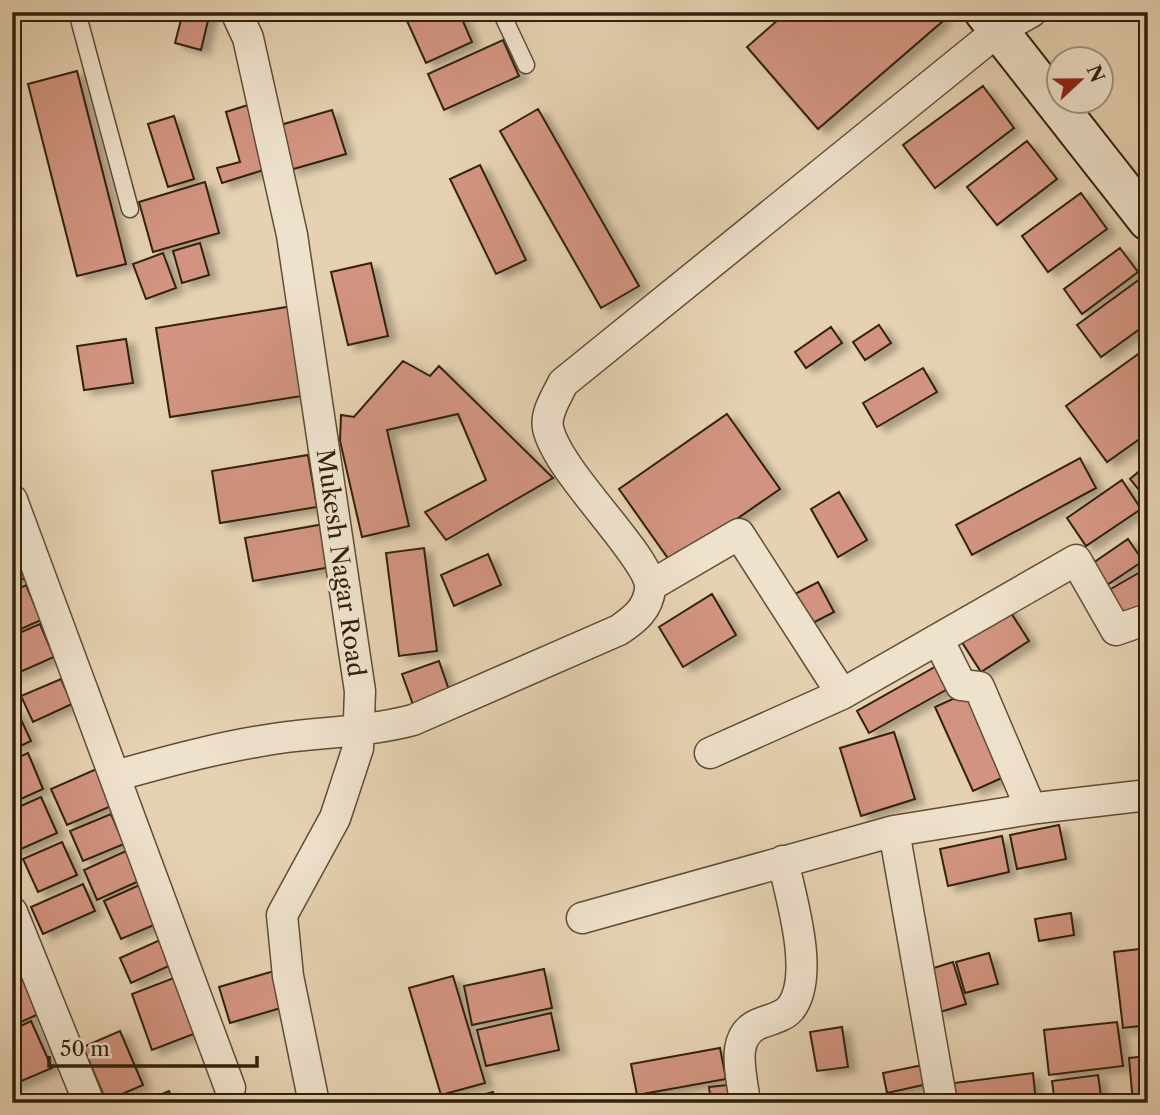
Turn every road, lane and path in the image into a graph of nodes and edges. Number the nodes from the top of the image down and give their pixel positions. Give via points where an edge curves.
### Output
1 (77, 12) edge
2 (236, 12) edge
3 (502, 12) edge
4 (1004, 18) edge
5 (526, 65) dead end
6 (130, 209) dead end
7 (1148, 221) edge
8 (12, 500) edge
9 (650, 586) junction
10 (1148, 619) edge
11 (938, 639) junction
12 (842, 694) junction
13 (357, 731) junction
14 (710, 753) dead end
15 (115, 776) junction
16 (1148, 795) edge
17 (1031, 809) junction
18 (894, 831) junction
19 (783, 861) junction
20 (12, 912) edge
21 (582, 918) dead end
22 (20, 954) edge
23 (230, 1088) dead end
24 (89, 1103) edge
25 (314, 1103) edge
26 (745, 1103) edge
27 (942, 1103) edge

1 - 6 lane
2 - 13 street, Mukesh Nagar Road via 248,38 292,235 360,691
3 - 5 lane
4 - 7 street
4 - 9 street via 563,383 548,426 555,444 572,475 644,567
8 - 15 street
9 - 12 street via 739,534
9 - 13 street via 646,606 619,629 413,720
10 - 11 street via 1116,630 1076,560
11 - 12 street
11 - 17 street via 961,685 979,687
12 - 14 street
13 - 15 street via 207,750
13 - 25 street, Mukesh Nagar Road via 358,748 335,818 282,915 288,976
15 - 23 street
16 - 17 street
17 - 18 street
18 - 19 street
18 - 27 street
19 - 21 street
19 - 26 street via 796,917 801,977 790,1009 749,1027 741,1040
20 - 22 street
22 - 24 street

